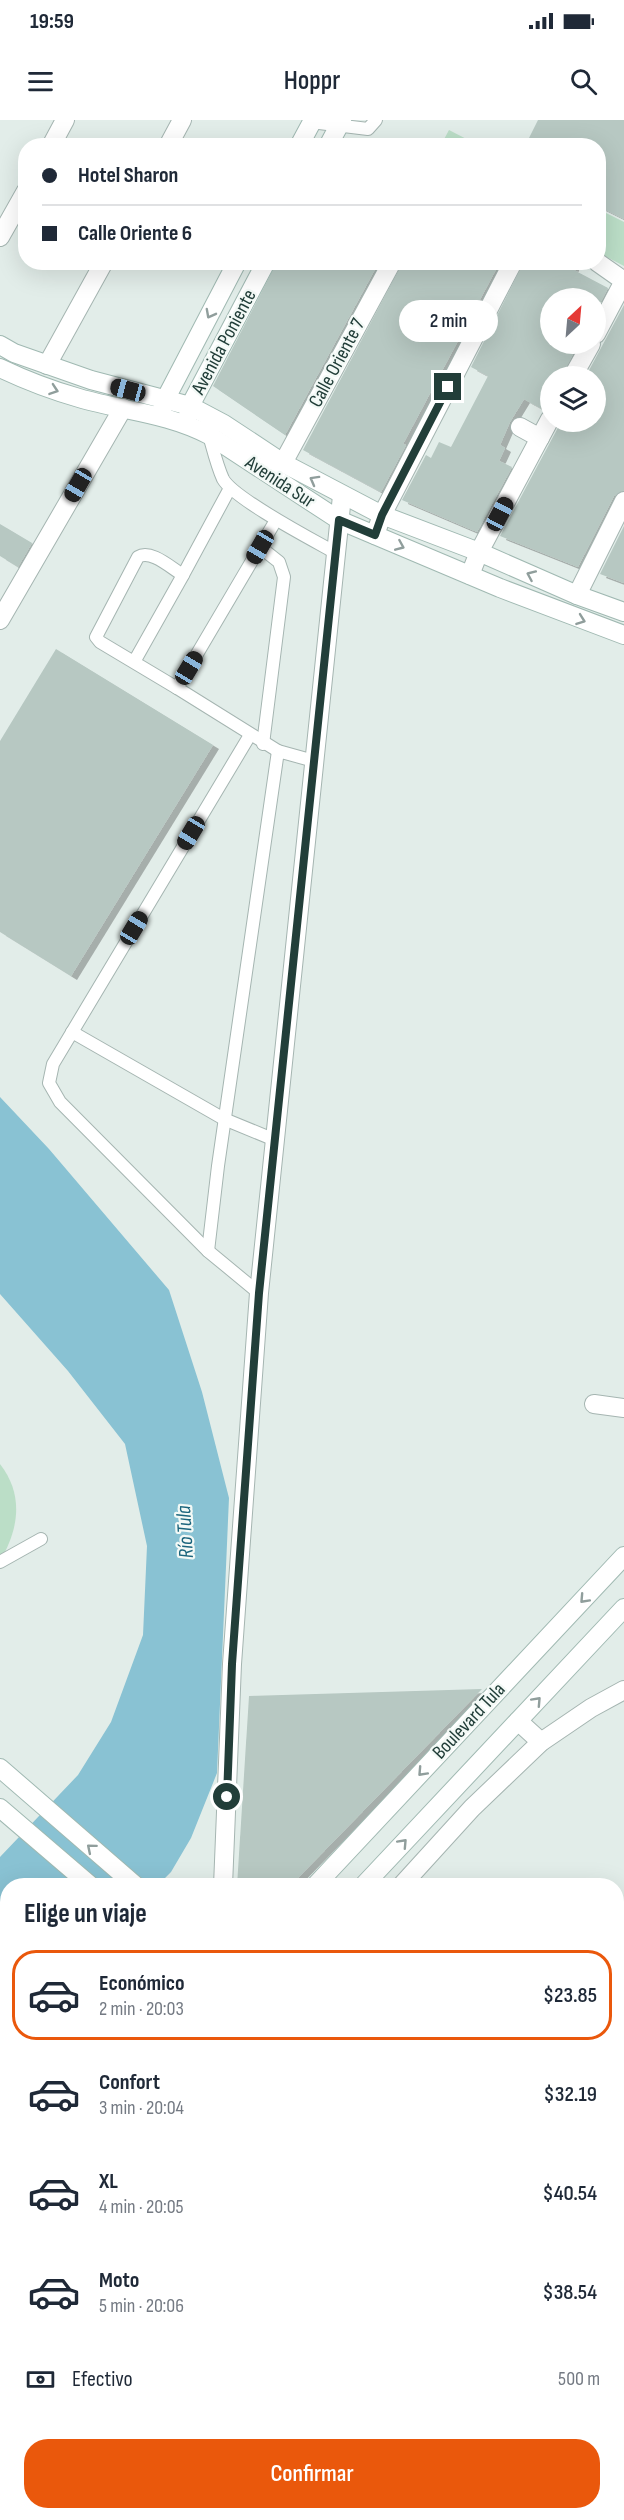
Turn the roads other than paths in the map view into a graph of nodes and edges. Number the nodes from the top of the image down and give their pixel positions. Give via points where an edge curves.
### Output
1 (65, 120) edge
2 (183, 120) edge
3 (376, 120) edge
4 (312, 121) edge
5 (340, 123) edge
6 (55, 138) edge
7 (173, 138) edge
8 (303, 138) edge
9 (332, 138) edge
10 (18, 205) edge
11 (0, 237) edge
12 (606, 268) edge
13 (100, 270) edge
14 (233, 270) edge
15 (262, 270) edge
16 (388, 270) edge
17 (509, 270) edge
18 (624, 281) edge
19 (606, 315) edge
20 (0, 345) edge
21 (47, 365) junction
22 (0, 368) edge
23 (123, 408) junction
24 (163, 408) junction
25 (188, 414) junction
26 (520, 427) dead end
27 (543, 432) edge
28 (209, 435) junction
29 (540, 438) junction
30 (283, 463) junction
31 (230, 488) junction
32 (342, 496) junction
33 (624, 501) edge
34 (382, 515) junction
35 (276, 520) junction
36 (339, 520) junction
37 (375, 535) junction
38 (260, 547) junction
39 (479, 552) junction
40 (336, 553) junction
41 (183, 575) junction
42 (470, 575) junction
43 (577, 595) junction
44 (624, 612) edge
45 (0, 620) edge
46 (624, 635) edge
47 (134, 662) junction
48 (177, 688) junction
49 (250, 735) junction
50 (263, 744) junction
51 (278, 751) junction
52 (314, 761) junction
53 (72, 1032) junction
54 (224, 1119) junction
55 (275, 1140) junction
56 (208, 1251) junction
57 (259, 1293) junction
58 (594, 1404) dead end
59 (624, 1408) edge
60 (41, 1539) dead end
61 (624, 1556) edge
62 (0, 1562) edge
63 (624, 1608) edge
64 (624, 1690) edge
65 (518, 1721) junction
66 (541, 1742) junction
67 (0, 1768) edge
68 (0, 1808) edge
69 (82, 1878) edge
70 (127, 1878) edge
71 (223, 1878) edge
72 (322, 1878) edge
73 (371, 1878) edge
74 (408, 1878) edge

1 - 6 street
2 - 7 street
3 - 5 lane via 368,129
4 - 5 lane
4 - 8 street
5 - 9 street
10 - 11 street
12 - 18 street
13 - 21 street
14 -> 24 street, Avenida Poniente
15 - 25 street, Avenida Poniente
16 - 30 street, Calle Oriente 7
17 - 34 street
18 - 19 street
20 - 21 street, Avenida Sur
21 - 24 street, Avenida Sur
22 -> 23 street, Avenida Sur via 69,395
23 - 24 street, Avenida Sur
23 - 45 street
24 - 25 street, Avenida Sur
25 - 28 street, Avenida Sur
25 - 30 street, Avenida Sur via 224,424
26 - 29 street
27 - 29 street
28 - 31 lane
28 - 36 street, Avenida Sur
29 - 39 street
32 -> 30 street, Avenida Sur
31 - 35 lane
31 - 41 lane
32 - 34 street, Avenida Sur
32 - 36 street
33 - 43 street
34 - 37 street
34 - 39 street, Avenida Sur
35 - 38 lane
35 - 40 lane
36 - 37 street, Avenida Sur
36 - 40 street
37 -> 42 street, Avenida Sur
38 - 48 lane
38 - 50 lane via 279,562 284,577
39 - 42 street
43 -> 39 street, Avenida Sur
40 - 52 street
41 - 47 lane
41 - 47 lane via 150,555 138,557 96,637
42 -> 46 street, Avenida Sur
43 - 44 street, Avenida Sur
47 - 48 lane
48 - 49 lane
49 - 50 lane
49 - 53 lane
50 - 51 lane
51 - 52 lane
51 - 54 lane
52 - 55 street
53 - 54 lane
53 - 56 lane via 53,1064 49,1083 60,1102
54 - 55 lane
54 - 56 lane
55 - 57 street
56 - 57 lane
57 - 71 street via 232,1664
58 - 59 street
60 - 62 lane
61 -> 72 street, Boulevard Tula
65 -> 63 street, Boulevard Tula
64 - 66 street
65 - 66 street
73 -> 65 street, Boulevard Tula
66 - 74 street via 472,1808
70 -> 67 street
68 - 69 street

